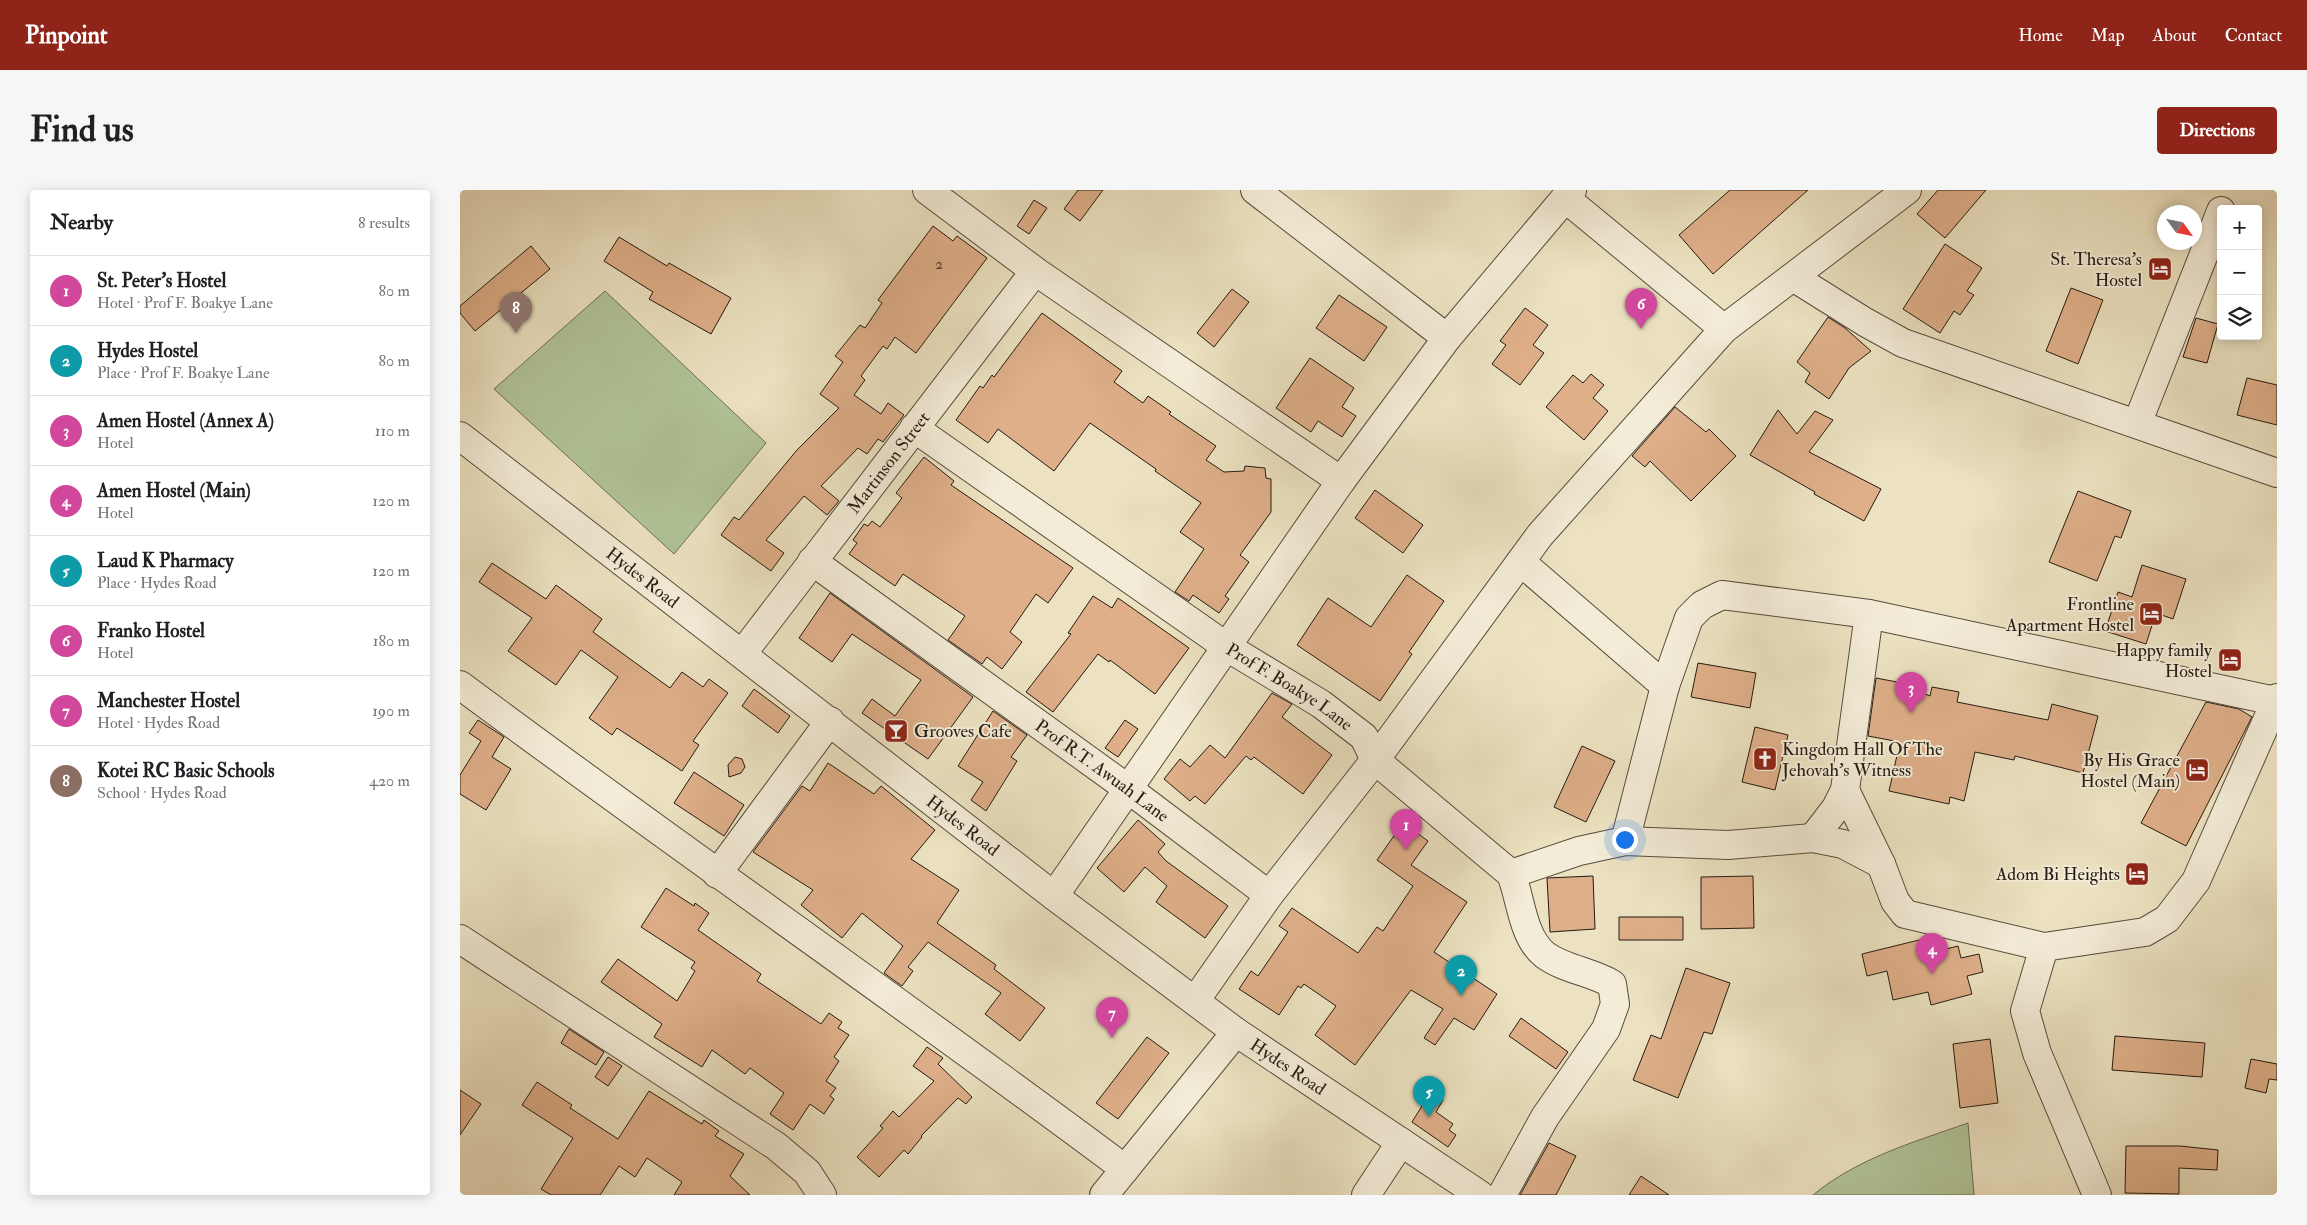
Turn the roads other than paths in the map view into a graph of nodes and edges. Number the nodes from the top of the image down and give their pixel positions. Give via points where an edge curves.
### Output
1 (1255, 190) edge
2 (1907, 190) edge
3 (2229, 190) edge
4 (1568, 194) edge
5 (942, 195) edge
6 (2223, 205) edge
7 (2217, 220) edge
8 (1035, 271) junction
9 (1793, 277) junction
10 (1724, 329) junction
11 (1447, 338) junction
12 (2138, 424) junction
13 (914, 428) junction
14 (460, 436) edge
15 (2277, 473) edge
16 (1341, 481) junction
17 (812, 561) junction
18 (1520, 562) junction
19 (1869, 614) junction
20 (1227, 647) junction
21 (742, 654) junction
22 (460, 685) edge
23 (1665, 686) junction
24 (2276, 700) edge
25 (830, 722) junction
26 (1375, 760) junction
27 (1127, 788) junction
28 (1845, 790) junction
29 (1812, 838) junction
30 (1626, 841) junction
31 (1881, 864) junction
32 (717, 874) junction
33 (1511, 874) junction
34 (1269, 895) junction
35 (1054, 896) junction
36 (460, 939) edge
37 (2044, 947) junction
38 (1195, 1001) junction
39 (1236, 1032) junction
40 (1400, 1142) junction
41 (1125, 1169) junction
42 (822, 1195) edge
43 (1104, 1195) edge
44 (1366, 1195) edge
45 (1480, 1195) edge
46 (1502, 1195) edge
47 (2097, 1195) edge

1 - 11 street
2 - 9 street
3 - 6 street
4 - 10 street
4 - 11 street
5 - 8 street
7 - 12 street
8 - 13 street, Martinson Street
8 - 16 street
9 - 10 street
9 - 12 street via 1904,343
10 - 18 street via 1540,535
11 - 16 street
12 - 15 street
13 - 17 street, Martinson Street
13 - 20 street, Prof F. Boakye Lane
14 - 21 street, Hydes Road
16 - 20 street
17 - 21 street, Martinson Street
17 - 27 street, Prof R.T. Awuah Lane
18 - 23 street
18 - 26 street
19 - 23 street via 1722,595 1702,605 1689,618
19 - 24 street
19 - 28 street
20 - 26 street, Prof F. Boakye Lane via 1347,722 1364,737
20 - 27 street
21 - 25 street, Hydes Road
22 - 32 street
23 - 30 street
24 - 37 street via 2196,881 2167,920 2144,932
25 - 32 street
25 - 35 street, Hydes Road
26 - 33 street, Prof F. Boakye Lane
26 - 34 street
27 - 34 street, Prof R.T. Awuah Lane
27 - 35 street
28 - 29 street via 1836,808
28 - 31 street
29 - 30 street via 1728,845
29 - 31 street via 1843,844
30 - 33 street via 1580,851
31 - 37 street via 1888,887 1905,914
32 - 41 street
33 - 46 street via 1532,937 1544,954 1612,984 1615,1004 1606,1029 1545,1117
34 - 38 street
35 - 38 street, Hydes Road
36 - 42 street via 776,1146 807,1172
37 - 47 street via 2025,1011 2037,1053
38 - 39 street, Hydes Road
39 - 40 street, Hydes Road
39 - 41 street
40 - 44 street
40 - 45 street, Hydes Road
41 - 43 street

